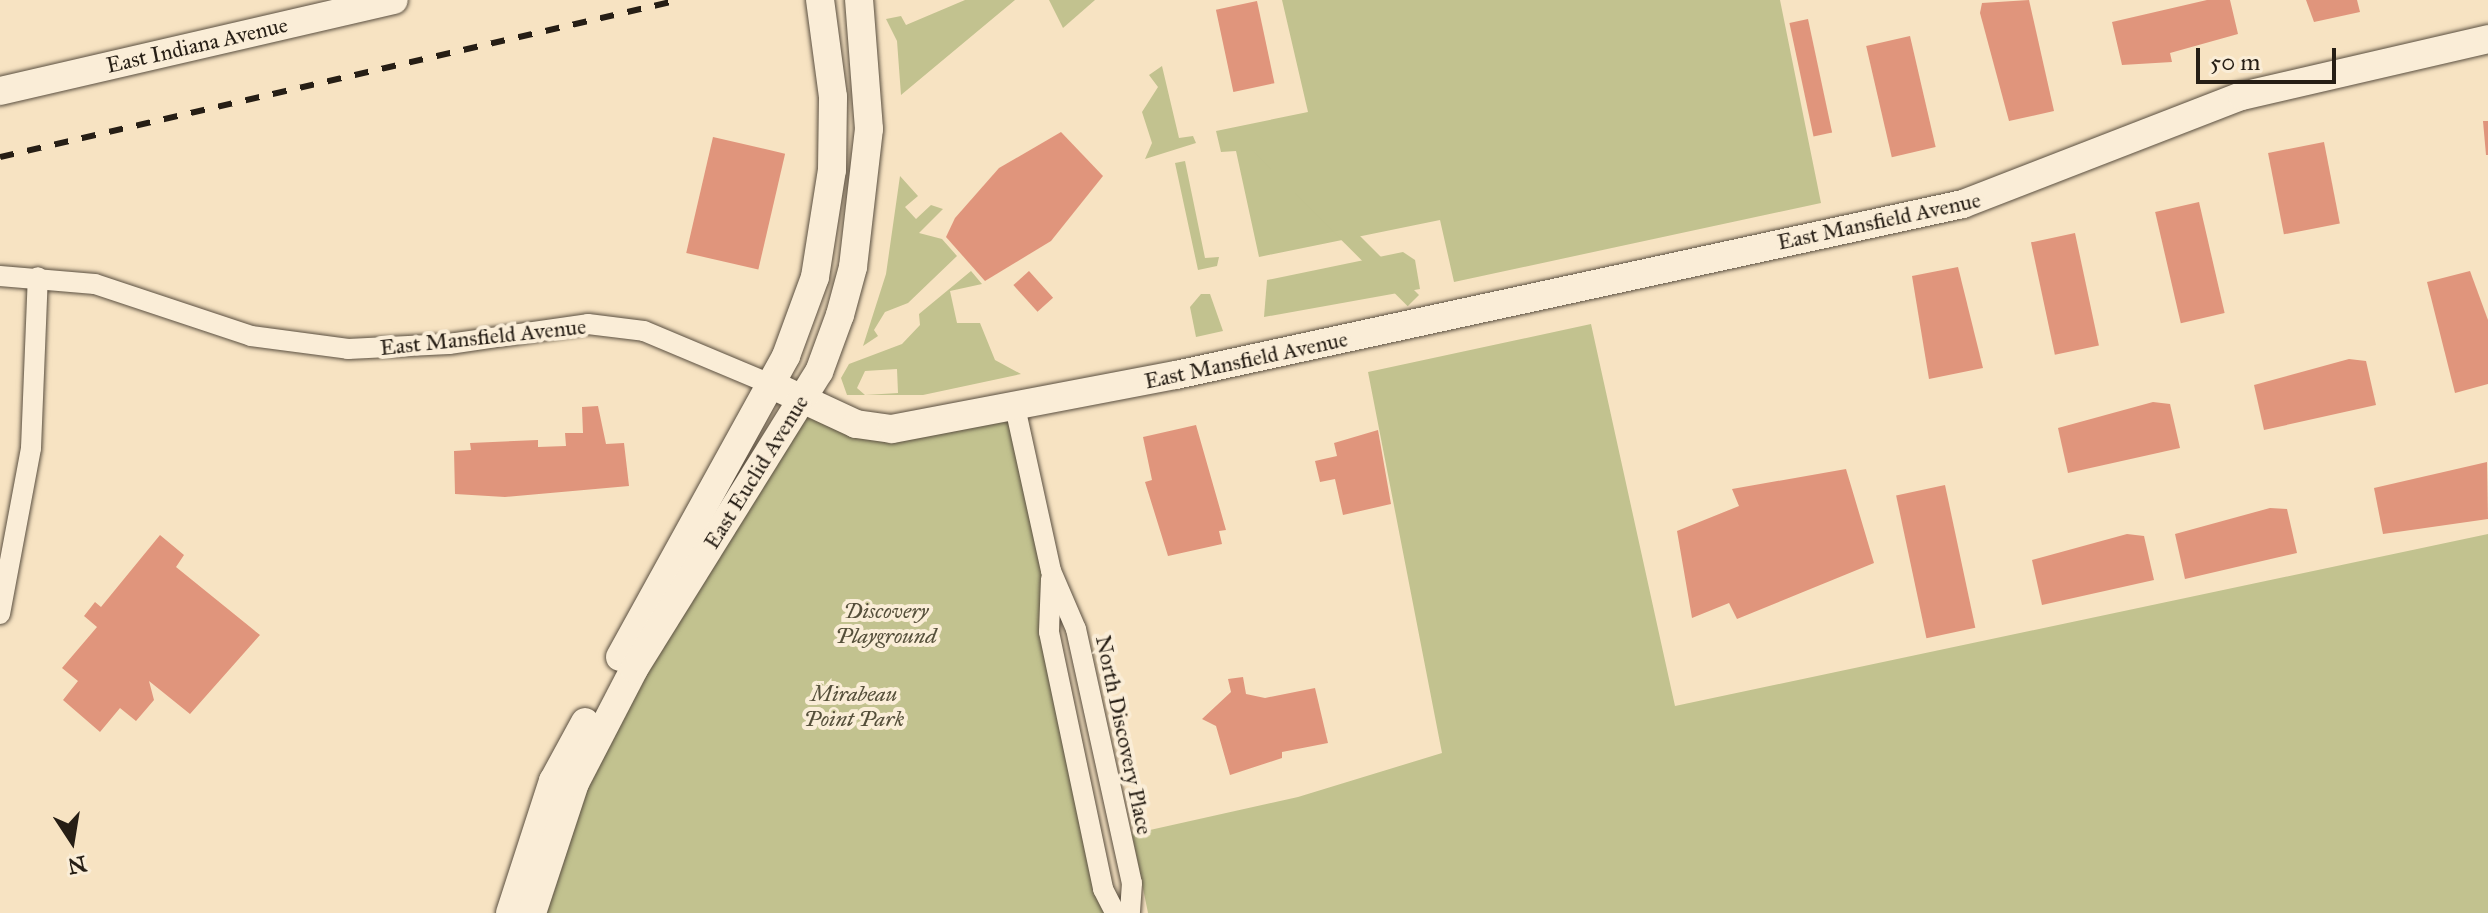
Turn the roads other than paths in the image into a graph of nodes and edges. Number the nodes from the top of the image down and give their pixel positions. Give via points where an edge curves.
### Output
1 (394, 0) edge
2 (820, 0) edge
3 (859, 0) edge
4 (2488, 39) edge
5 (0, 91) edge
6 (0, 276) edge
7 (38, 277) junction
8 (770, 384) junction
9 (801, 401) junction
10 (1015, 407) junction
11 (1051, 571) junction
12 (0, 614) edge
13 (510, 913) edge
14 (532, 913) edge
15 (1115, 913) edge
16 (1130, 913) edge

1 - 5 street, East Indiana Avenue
2 - 8 street, East Euclid Avenue via 833,97 829,206 815,277
3 - 9 street, East Euclid Avenue via 869,116 864,195 840,315
4 - 10 street, East Mansfield Avenue via 2242,96 1963,204
6 - 7 street, East Mansfield Avenue
7 - 8 street, East Mansfield Avenue via 135,293 251,336 336,348 449,344 588,324 644,331
7 - 12 street via 31,448
8 - 9 street, East Mansfield Avenue
8 - 13 street, East Euclid Avenue via 553,781
9 - 10 street, East Mansfield Avenue via 856,424 892,429
9 - 14 street, East Euclid Avenue via 634,669 575,783
10 - 11 street, North Discovery Place
11 - 15 street, North Discovery Place via 1049,632 1103,889
11 - 16 street, North Discovery Place via 1076,629 1132,883

